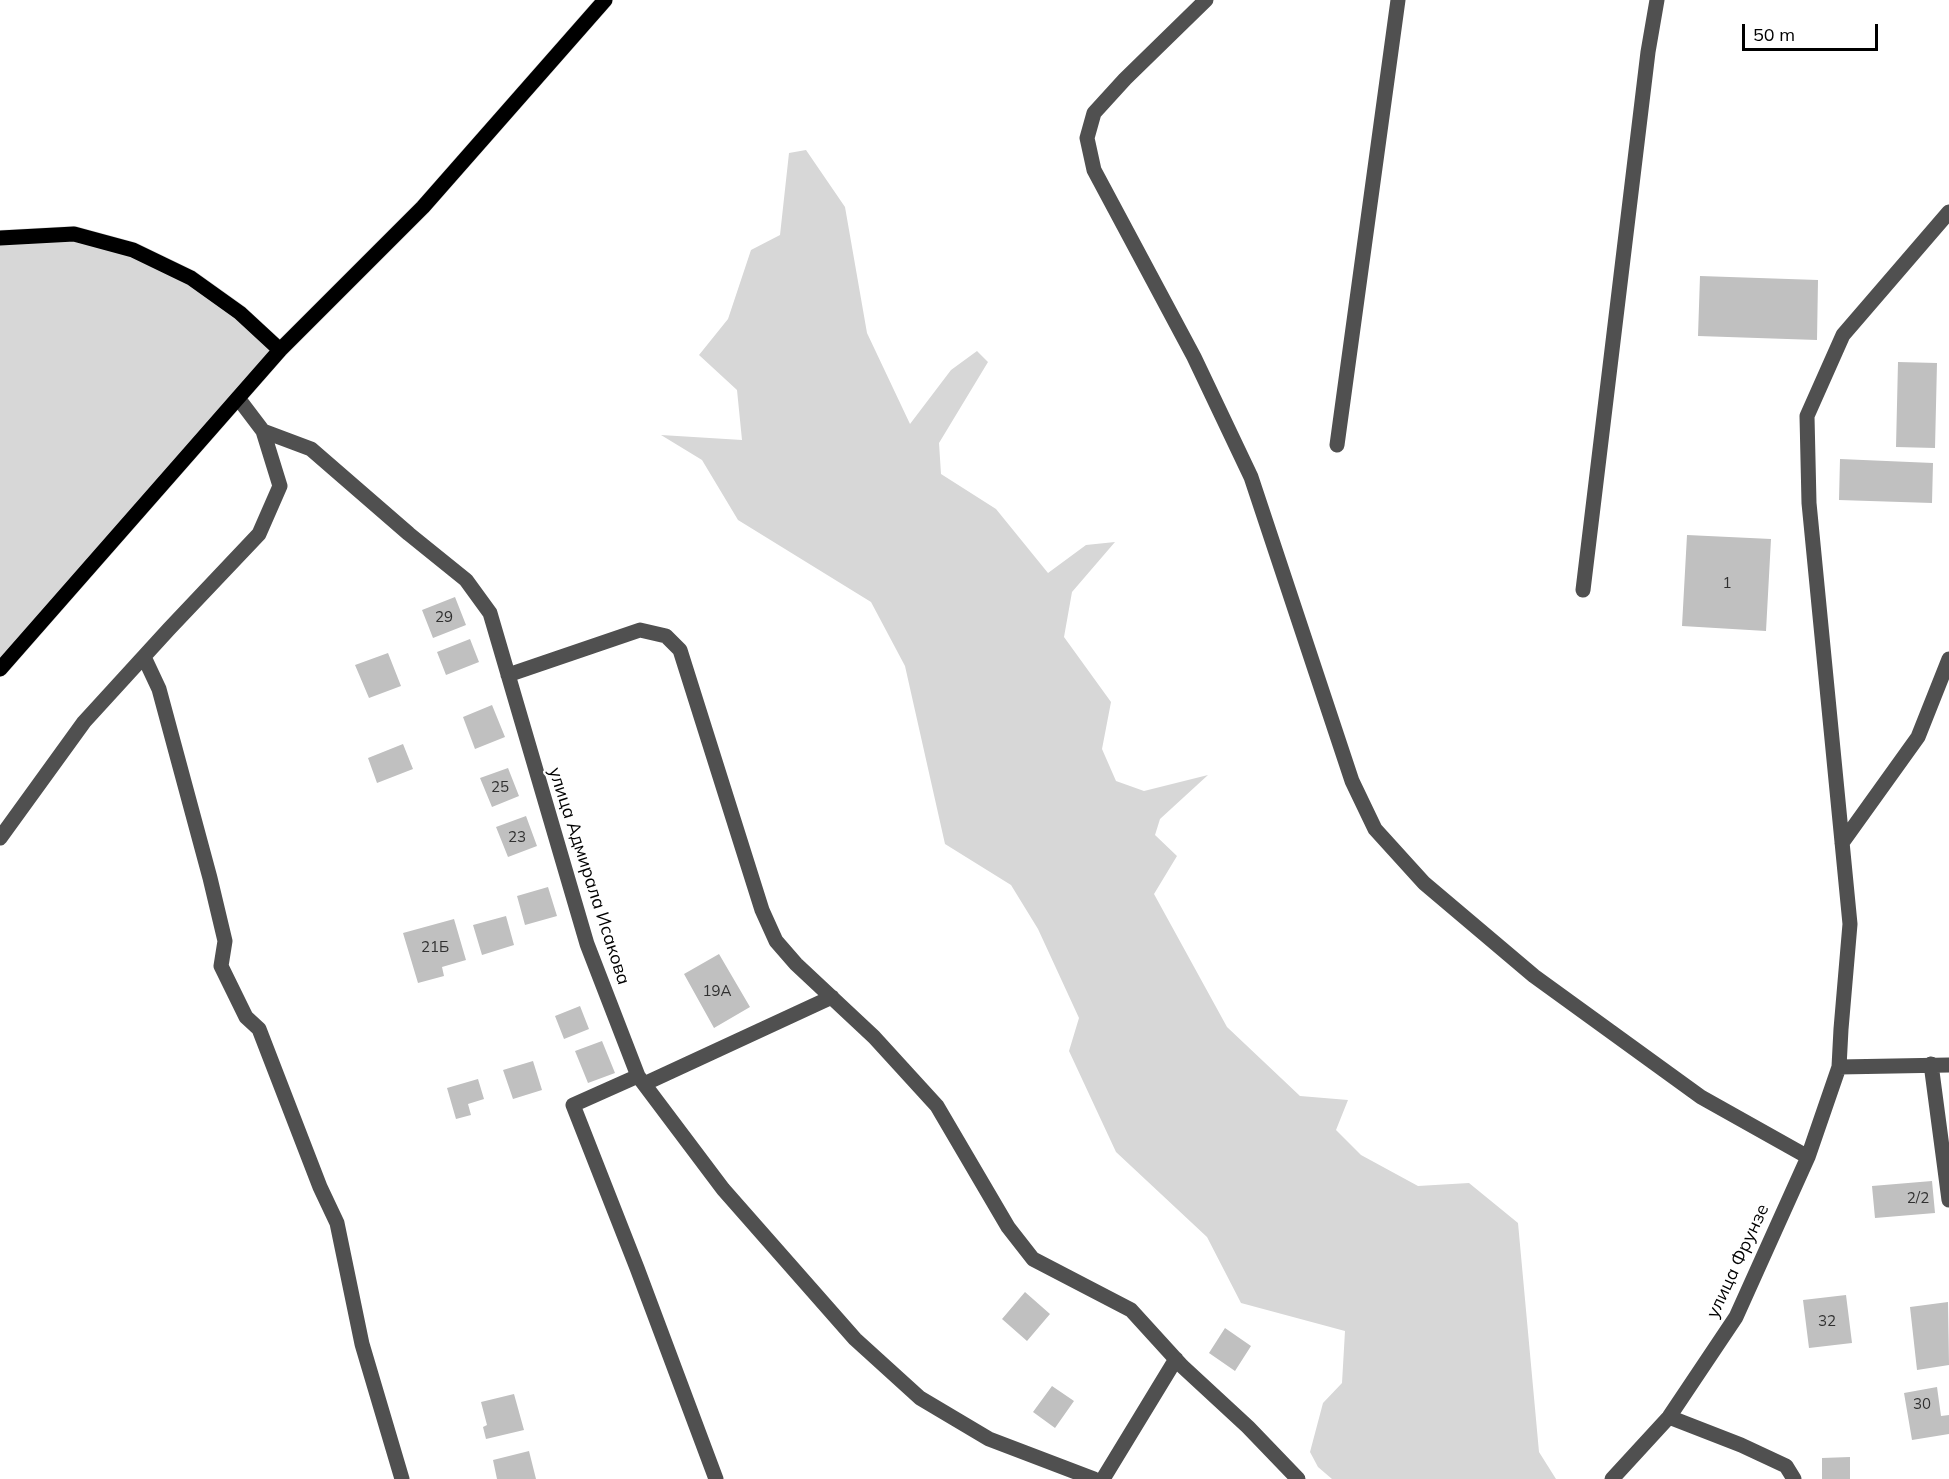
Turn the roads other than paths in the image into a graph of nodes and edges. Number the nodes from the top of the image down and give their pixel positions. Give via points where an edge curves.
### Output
1 (605, 0) edge
2 (1206, 0) edge
3 (1398, 0) edge
4 (1657, 0) edge
5 (1949, 212) edge
6 (0, 238) edge
7 (280, 350) junction
8 (238, 398) junction
9 (263, 431) junction
10 (1337, 445) dead end
11 (1583, 590) dead end
12 (144, 657) junction
13 (1949, 659) edge
14 (0, 669) edge
15 (508, 675) junction
16 (0, 838) edge
17 (1842, 843) junction
18 (832, 998) junction
19 (1931, 1064) junction
20 (1949, 1065) edge
21 (1839, 1067) junction
22 (641, 1080) junction
23 (1808, 1157) junction
24 (1949, 1200) edge
25 (1176, 1359) junction
26 (1669, 1417) junction
27 (402, 1479) edge
28 (716, 1479) edge
29 (1094, 1479) edge
30 (1103, 1479) edge
31 (1298, 1479) edge
32 (1612, 1479) edge
33 (1794, 1479) edge

1 - 7 main road via 423,207
2 - 23 street via 1094,113 1087,138 1094,170 1194,357 1251,477 1352,781 1375,829 1424,884 1534,976 1701,1097
3 - 10 street
4 - 11 street
5 - 17 street, улица Фрунзе via 1843,335 1807,416 1809,503
6 - 7 main road via 74,234 133,250 191,278 240,313
7 - 8 main road
8 - 9 street
8 - 14 main road
9 - 12 street via 280,486 259,534
9 - 15 street, улица Адмирала Исакова via 311,449 466,580 490,613
12 - 16 street via 84,722
12 - 27 street via 159,689 210,878 225,941 221,966 246,1017 259,1029 337,1223 362,1344
13 - 17 street via 1918,736
15 - 18 street via 639,630 666,636 680,650 762,910 776,940
15 - 22 street, улица Адмирала Исакова via 587,944
17 - 21 street, улица Фрунзе via 1850,924
18 - 22 street
18 - 25 street via 937,1106 1008,1227 1033,1259 1131,1310
19 - 20 street
19 - 21 street
19 - 24 street
21 - 23 street, улица Фрунзе
22 - 28 street via 573,1105
22 - 29 street, улица Адмирала Исакова via 738,1207 855,1339 920,1398 989,1439
23 - 26 street, улица Фрунзе via 1736,1317
25 - 30 street
25 - 31 street
26 - 32 street, улица Фрунзе
26 - 33 street via 1786,1466

